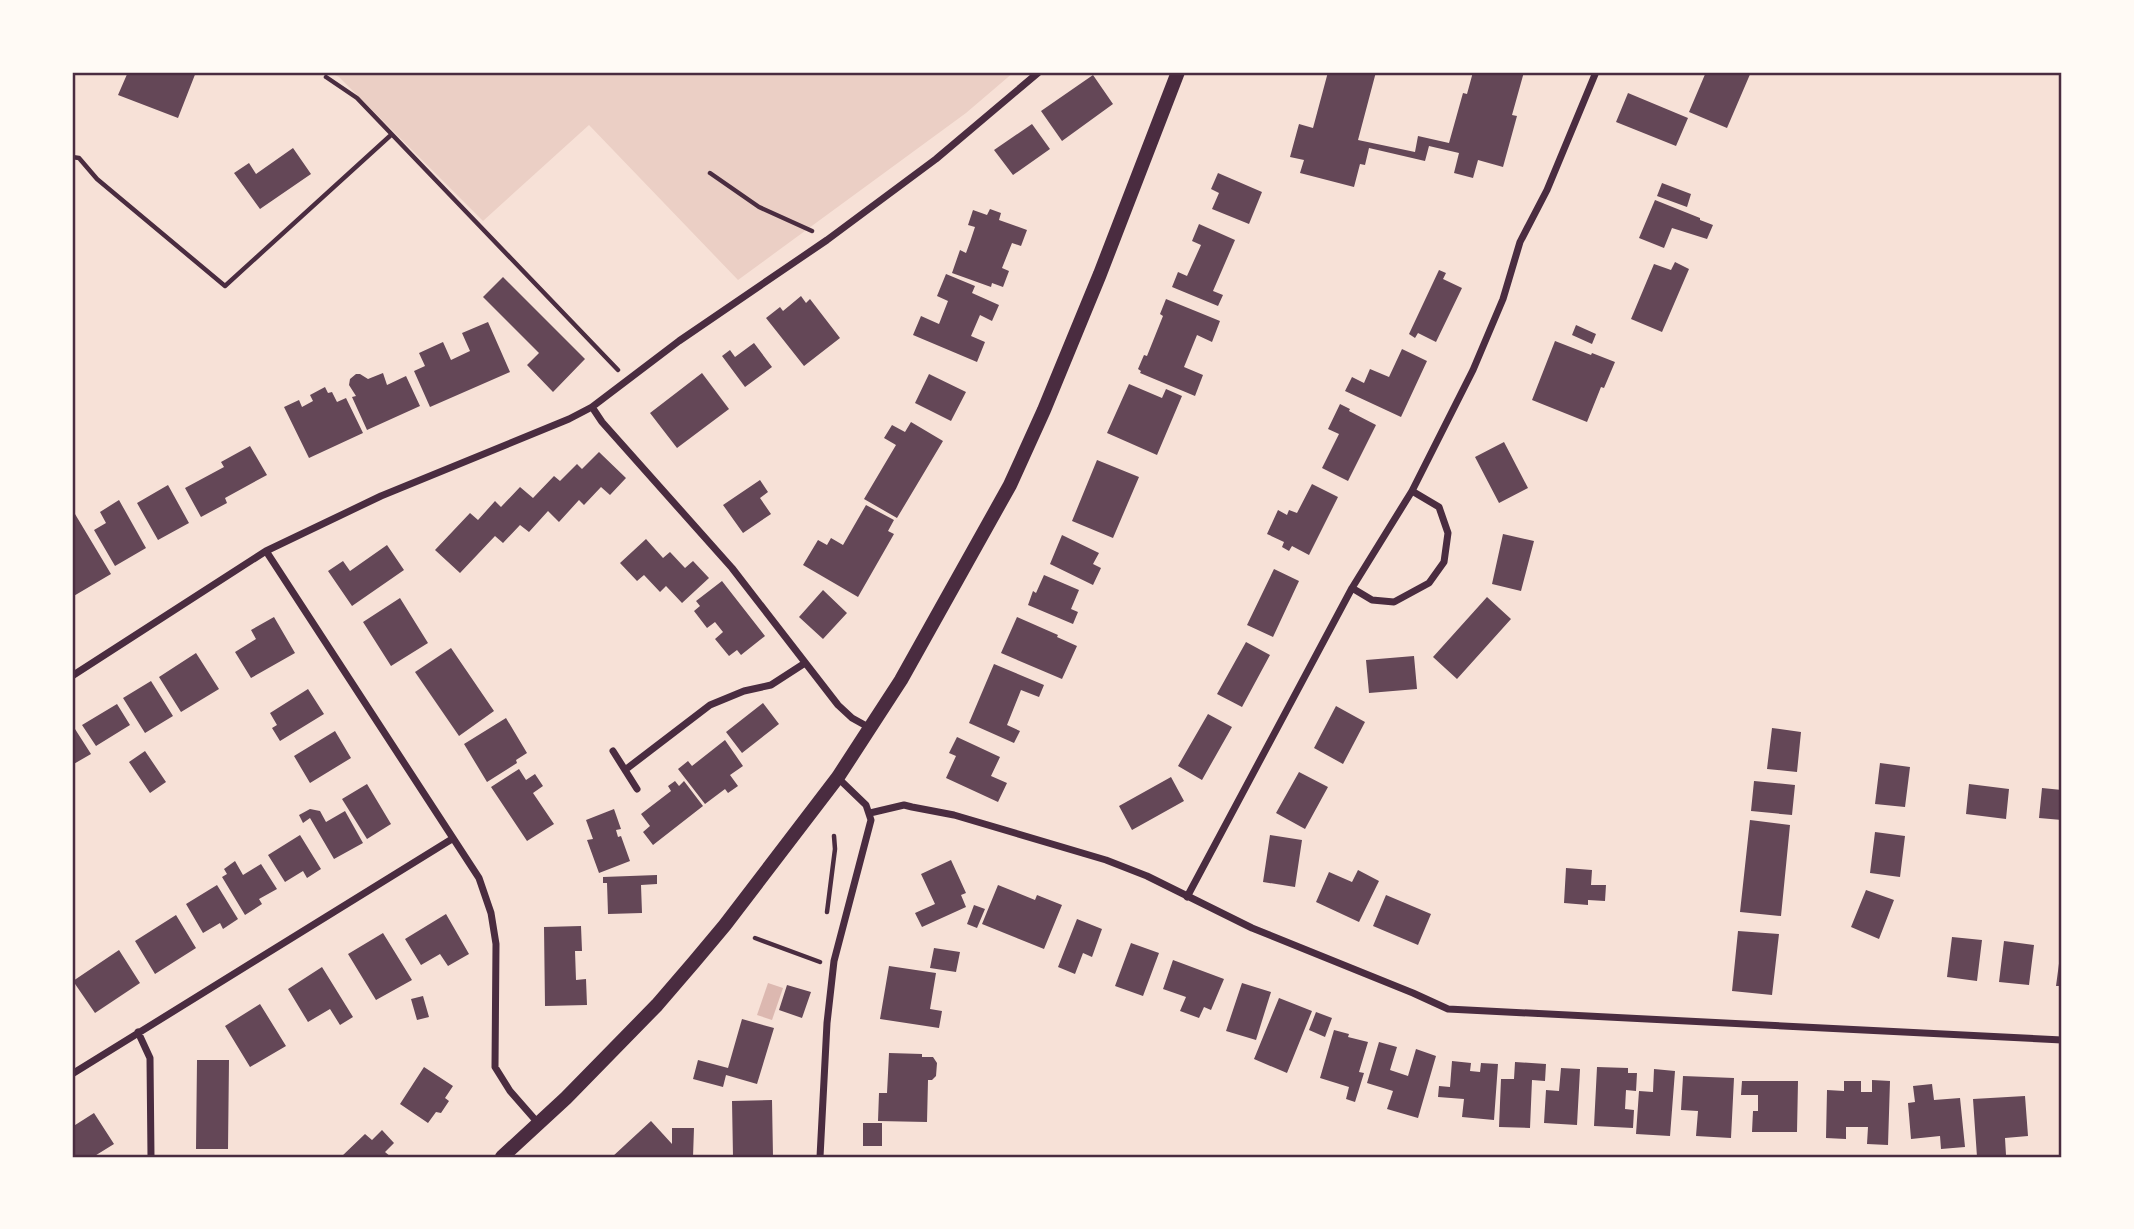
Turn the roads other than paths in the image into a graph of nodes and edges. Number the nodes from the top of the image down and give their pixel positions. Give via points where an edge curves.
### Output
1 (1039, 72) edge
2 (1178, 72) edge
3 (1596, 72) edge
4 (592, 407) junction
5 (1412, 491) junction
6 (266, 551) junction
7 (1352, 588) junction
8 (806, 663) junction
9 (72, 676) edge
10 (871, 728) junction
11 (613, 751) dead end
12 (625, 770) junction
13 (838, 778) junction
14 (637, 789) dead end
15 (870, 813) junction
16 (452, 839) junction
17 (1187, 897) junction
18 (138, 1032) junction
19 (2062, 1040) edge
20 (72, 1074) edge
21 (538, 1124) junction
22 (152, 1157) edge
23 (502, 1157) edge
24 (820, 1157) edge

1 - 4 street via 936,159
2 - 10 main road via 1075,335 1010,485
3 - 5 street via 1520,242 1503,299 1473,370
4 - 6 street
4 - 8 street via 732,568
5 - 7 street
5 - 7 street via 1440,507 1448,533 1444,562 1429,583 1394,603 1372,600
6 - 9 street
6 - 16 street
7 - 17 street
8 - 10 street via 845,712
8 - 12 street via 771,685 710,705
10 - 13 main road
11 - 12 street
12 - 14 street
13 - 15 street
13 - 21 main road via 657,1005
15 - 17 street via 904,805 954,815 1105,860
15 - 24 street via 869,833 834,961
16 - 18 street
16 - 21 street via 479,878 494,928 495,1067
17 - 19 street via 1448,1009
18 - 20 street
18 - 22 street via 150,1058
21 - 23 main road

